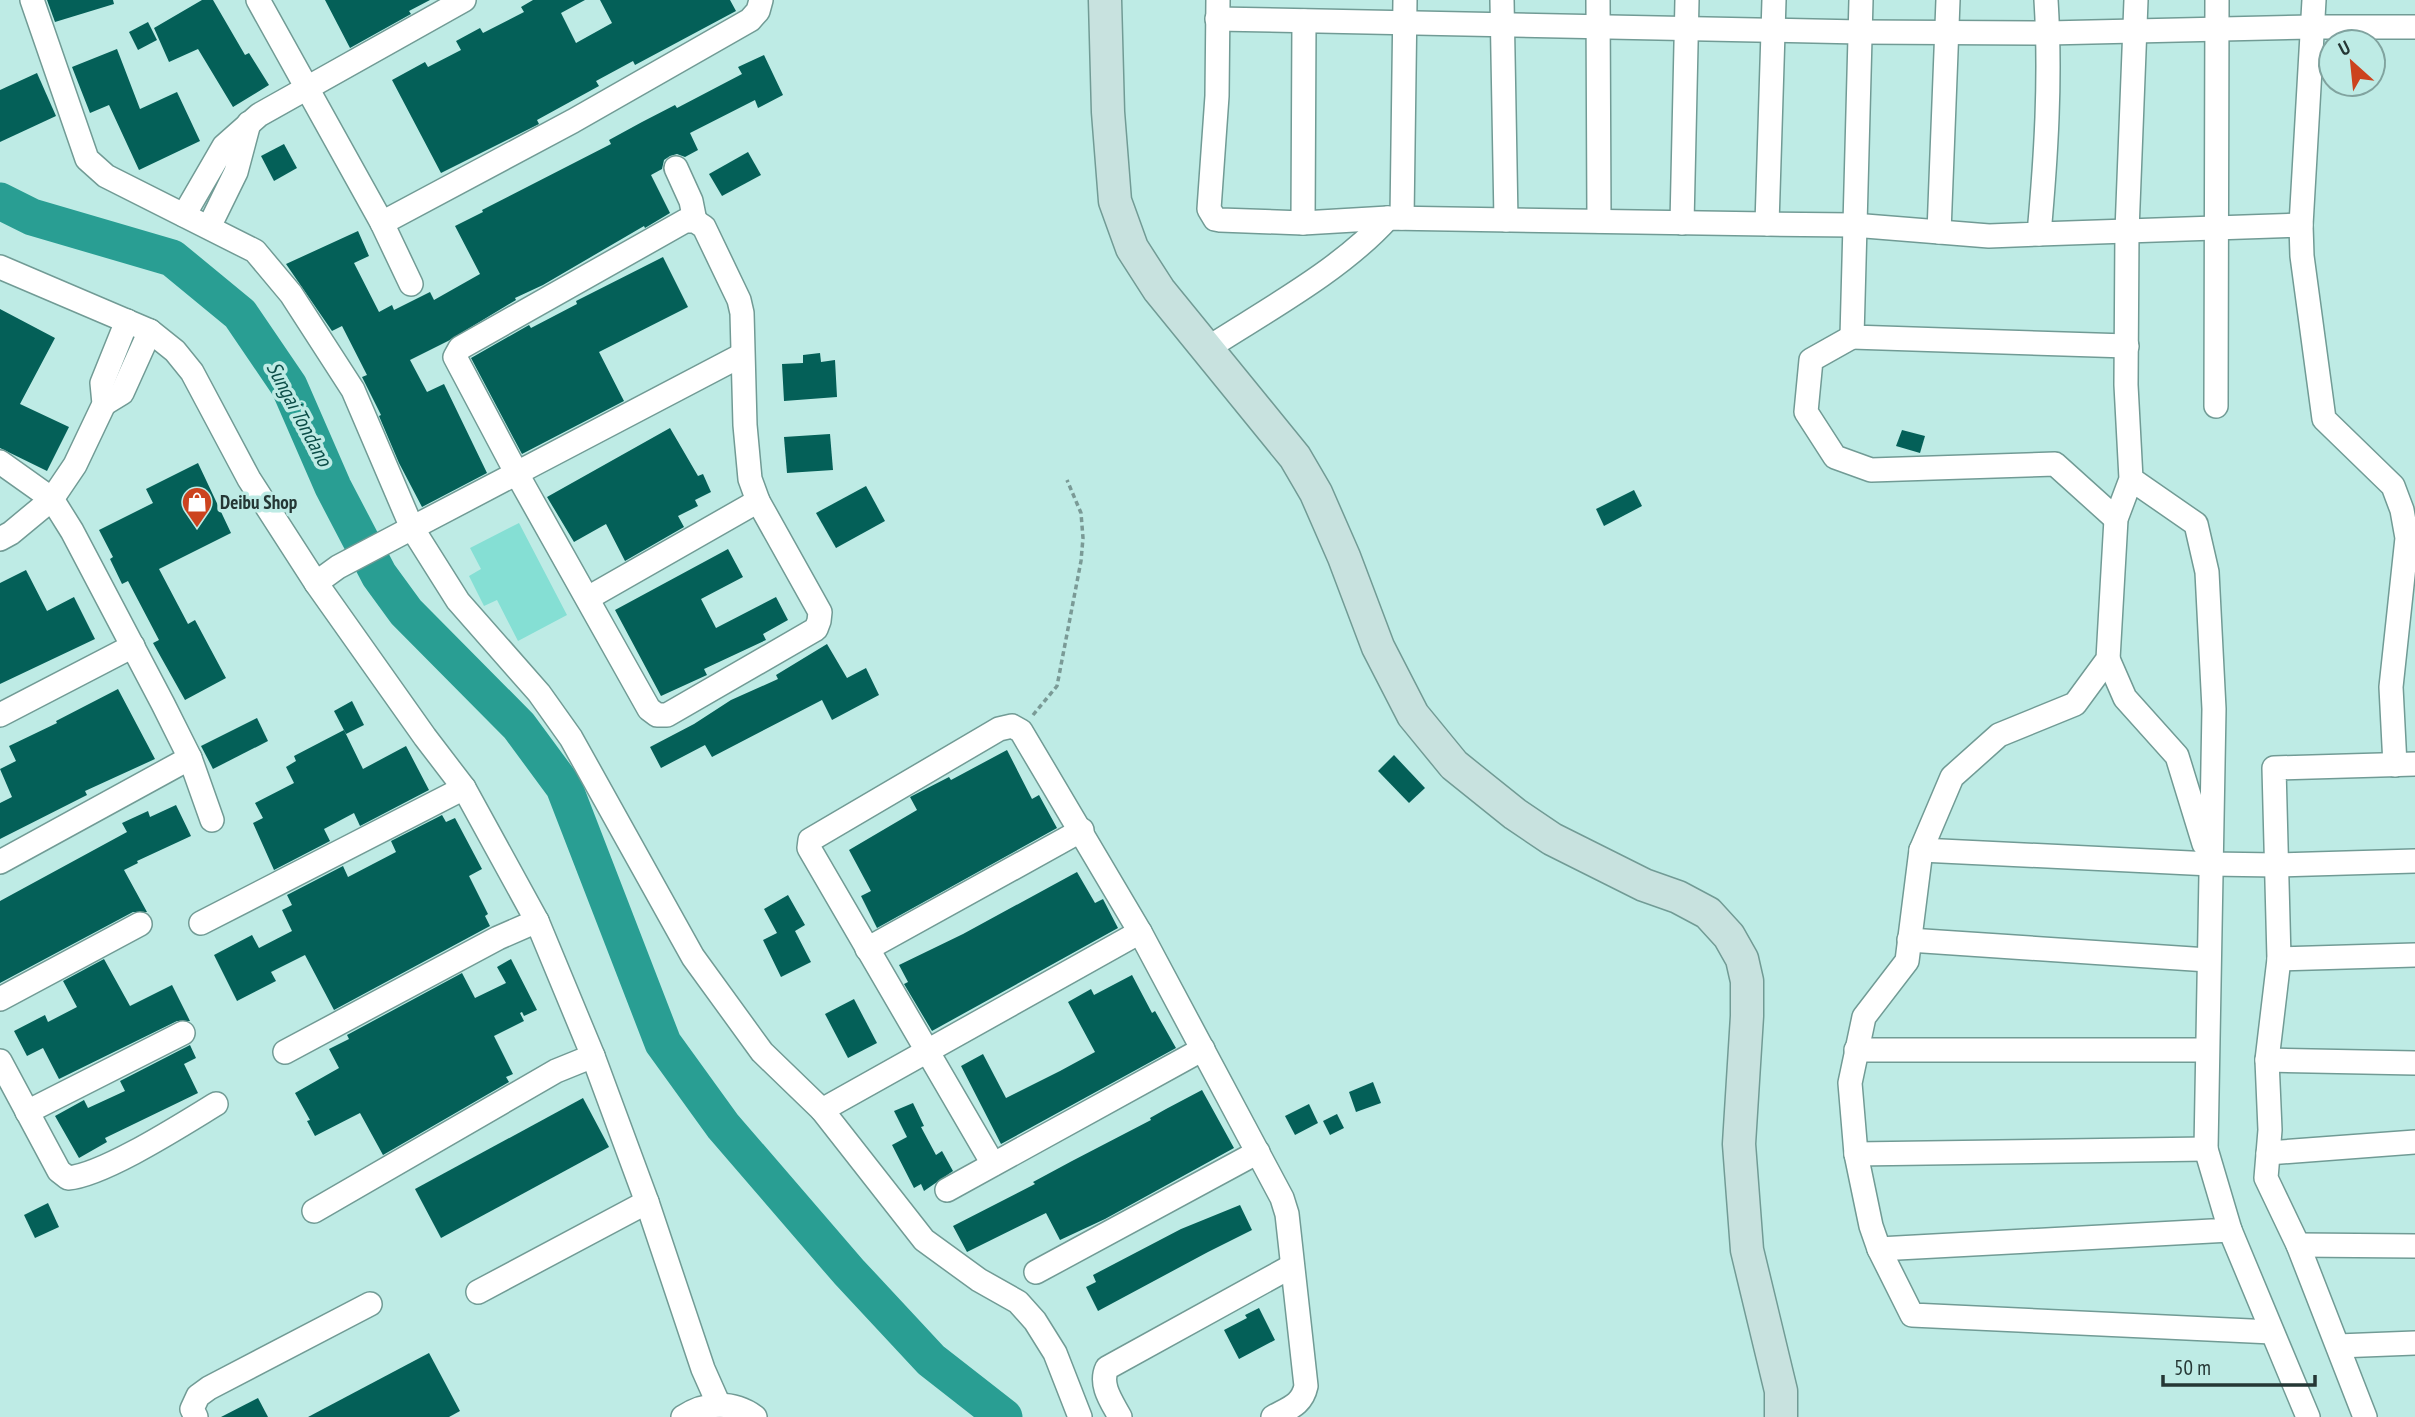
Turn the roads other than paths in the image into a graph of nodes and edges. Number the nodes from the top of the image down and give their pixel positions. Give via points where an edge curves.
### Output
1 (32, 0) edge
2 (258, 0) edge
3 (464, 0) edge
4 (761, 0) edge
5 (1105, 0) edge
6 (1502, 0) edge
7 (1598, 0) edge
8 (1686, 0) edge
9 (1774, 0) edge
10 (1861, 0) edge
11 (1948, 0) edge
12 (2046, 0) edge
13 (2137, 0) edge
14 (2217, 0) edge
15 (2314, 0) edge
16 (1217, 9) edge
17 (1405, 11) edge
18 (1310, 14) edge
19 (1503, 24) junction
20 (1598, 26) junction
21 (2312, 27) junction
22 (2415, 27) edge
23 (1687, 28) junction
24 (1773, 29) junction
25 (2217, 30) junction
26 (2137, 31) junction
27 (1860, 32) junction
28 (1947, 32) junction
29 (2048, 33) junction
30 (307, 89) junction
31 (249, 123) junction
32 (676, 168) dead end
33 (184, 215) junction
34 (1395, 218) junction
35 (1506, 220) junction
36 (695, 221) junction
37 (1599, 221) junction
38 (382, 223) junction
39 (1303, 223) junction
40 (1682, 223) junction
41 (1767, 224) junction
42 (1853, 225) junction
43 (2301, 225) junction
44 (209, 227) junction
45 (2217, 227) junction
46 (2127, 231) junction
47 (1939, 232) junction
48 (2039, 234) junction
49 (0, 267) edge
50 (411, 285) dead end
51 (127, 321) junction
52 (150, 331) junction
53 (1852, 337) junction
54 (2127, 346) junction
55 (1205, 350) junction
56 (743, 355) junction
57 (104, 404) junction
58 (2216, 406) dead end
59 (0, 462) edge
60 (517, 474) junction
61 (2131, 480) junction
62 (51, 499) junction
63 (758, 502) junction
64 (2116, 519) junction
65 (401, 532) junction
66 (0, 539) edge
67 (316, 583) junction
68 (588, 598) junction
69 (133, 646) junction
70 (2108, 659) junction
71 (0, 715) edge
72 (190, 758) junction
73 (2405, 765) edge
74 (464, 788) junction
75 (212, 820) dead end
76 (1082, 830) junction
77 (1921, 850) junction
78 (2415, 861) edge
79 (0, 862) edge
80 (2211, 864) junction
81 (2276, 865) junction
82 (537, 921) junction
83 (201, 923) dead end
84 (139, 924) dead end
85 (1140, 932) junction
86 (1909, 940) junction
87 (867, 949) junction
88 (2415, 954) edge
89 (2279, 958) junction
90 (2208, 960) junction
91 (0, 999) edge
92 (183, 1033) dead end
93 (1203, 1049) junction
94 (1856, 1050) junction
95 (2206, 1050) junction
96 (928, 1051) junction
97 (285, 1052) dead end
98 (593, 1056) junction
99 (2267, 1060) junction
100 (0, 1061) edge
101 (2415, 1063) edge
102 (216, 1104) dead end
103 (822, 1110) junction
104 (27, 1112) junction
105 (2415, 1142) edge
106 (2206, 1149) junction
107 (1258, 1152) junction
108 (2268, 1153) junction
109 (1856, 1154) junction
110 (993, 1164) junction
111 (947, 1190) dead end
112 (647, 1202) junction
113 (314, 1211) dead end
114 (2230, 1230) junction
115 (2298, 1245) junction
116 (2415, 1245) edge
117 (1880, 1249) junction
118 (1292, 1266) junction
119 (1036, 1272) dead end
120 (478, 1292) dead end
121 (370, 1304) dead end
122 (2272, 1332) junction
123 (2415, 1343) edge
124 (2338, 1346) junction
125 (700, 1410) edge
126 (196, 1417) edge
127 (755, 1417) edge
128 (1080, 1417) edge
129 (1120, 1417) edge
130 (1273, 1417) edge
131 (1781, 1417) edge
132 (2308, 1417) edge
133 (2365, 1417) edge

1 - 33 street via 87,159 106,176
2 - 30 street
3 - 30 street
4 - 38 street via 750,20
5 - 55 main road via 1115,201 1132,248
6 - 19 street
7 - 20 street
8 - 23 street
9 - 24 street
10 - 27 street
11 - 28 street
12 - 29 street
13 - 26 street
14 - 25 street
15 - 21 street
16 - 18 street
16 - 39 street via 1209,209 1215,219 1225,221
17 - 18 street
17 - 19 street
17 - 34 street
18 - 39 street
19 - 20 street
19 - 35 street
20 - 23 street
20 - 37 street
21 - 22 street
21 - 25 street
21 - 43 street
23 - 24 street
23 - 40 street
24 - 27 street
24 - 41 street
25 - 26 street
25 - 45 street
26 - 29 street
26 - 46 street
27 - 28 street
27 - 42 street
28 - 29 street
28 - 47 street
29 - 48 street via 2045,188
30 - 31 street
30 - 38 street
31 - 33 street via 224,146
31 - 44 street via 243,154
32 - 36 street
33 - 44 street
34 - 35 street
34 - 39 street
34 - 55 street via 1285,299
35 - 37 street
36 - 56 street via 704,227 739,300
36 - 60 street via 671,227 457,351 455,357
37 - 40 street
38 - 50 street
40 - 41 street
41 - 42 street
42 - 47 street
42 - 53 street
43 - 45 street
43 - 73 street via 2324,419 2393,486 2402,510 2407,538 2391,687
44 - 65 street via 255,251 291,294 353,390
45 - 46 street
45 - 58 street
46 - 48 street
46 - 54 street
47 - 48 street
49 - 51 street
51 - 52 street
51 - 57 street via 102,383
52 - 57 street via 122,393
52 - 67 street via 192,372 249,480
53 - 54 street
53 - 64 street via 1811,360 1806,412 1835,457 1871,470 2055,464
54 - 61 street
55 - 131 main road via 1294,457 1344,557 1378,647 1401,692 1413,715 1454,765 1552,839 1708,913 1742,959 1746,1016 1740,1144 1746,1250 1781,1391
56 - 60 street
56 - 63 street via 750,479
57 - 62 street via 75,465
59 - 62 street
60 - 65 street
60 - 68 street
61 - 64 street
61 - 80 street via 2196,524 2207,572 2214,709
62 - 66 street
62 - 69 street
63 - 68 street
63 - 68 street via 820,612 816,629 667,715 649,709
64 - 70 street
65 - 67 street
65 - 103 street via 539,693 571,738 693,957 762,1052
67 - 74 street
69 - 71 street
69 - 72 street
70 - 77 street via 2075,704 1999,734 1952,777
70 - 80 street via 2126,698 2177,756
72 - 75 street
72 - 79 street
73 - 81 street via 2274,768
74 - 82 street
74 - 83 street
76 - 85 street
76 - 87 street
76 - 87 street via 1021,731 1012,726 999,729 810,840 814,858
77 - 80 street
77 - 86 street
78 - 81 street
80 - 81 street
80 - 90 street
81 - 89 street
82 - 97 street
82 - 98 street
84 - 91 street
85 - 93 street
85 - 96 street
86 - 90 street
86 - 94 street via 1907,961 1864,1017
87 - 96 street
88 - 89 street
89 - 99 street
90 - 95 street
92 - 104 street
93 - 107 street
93 - 110 street
94 - 95 street
94 - 109 street via 1850,1083
95 - 106 street
96 - 103 street
96 - 110 street
98 - 112 street
98 - 113 street via 556,1071
99 - 101 street
99 - 108 street
100 - 104 street
102 - 104 street via 120,1158 68,1178 59,1171
103 - 128 street via 924,1240 1018,1302 1035,1321 1055,1353
105 - 108 street
106 - 109 street
106 - 114 street
107 - 118 street via 1287,1214
107 - 119 street
108 - 115 street via 2266,1178
109 - 117 street
110 - 111 street
112 - 120 street
112 - 125 street via 703,1369
114 - 117 street
114 - 122 street
115 - 116 street
115 - 124 street
117 - 122 street via 1912,1315
118 - 129 street via 1107,1368 1104,1384
118 - 130 street via 1306,1386 1303,1397
121 - 126 street via 209,1388 198,1396 192,1409
122 - 132 street
123 - 124 street
124 - 133 street
125 - 127 street via 740,1409

